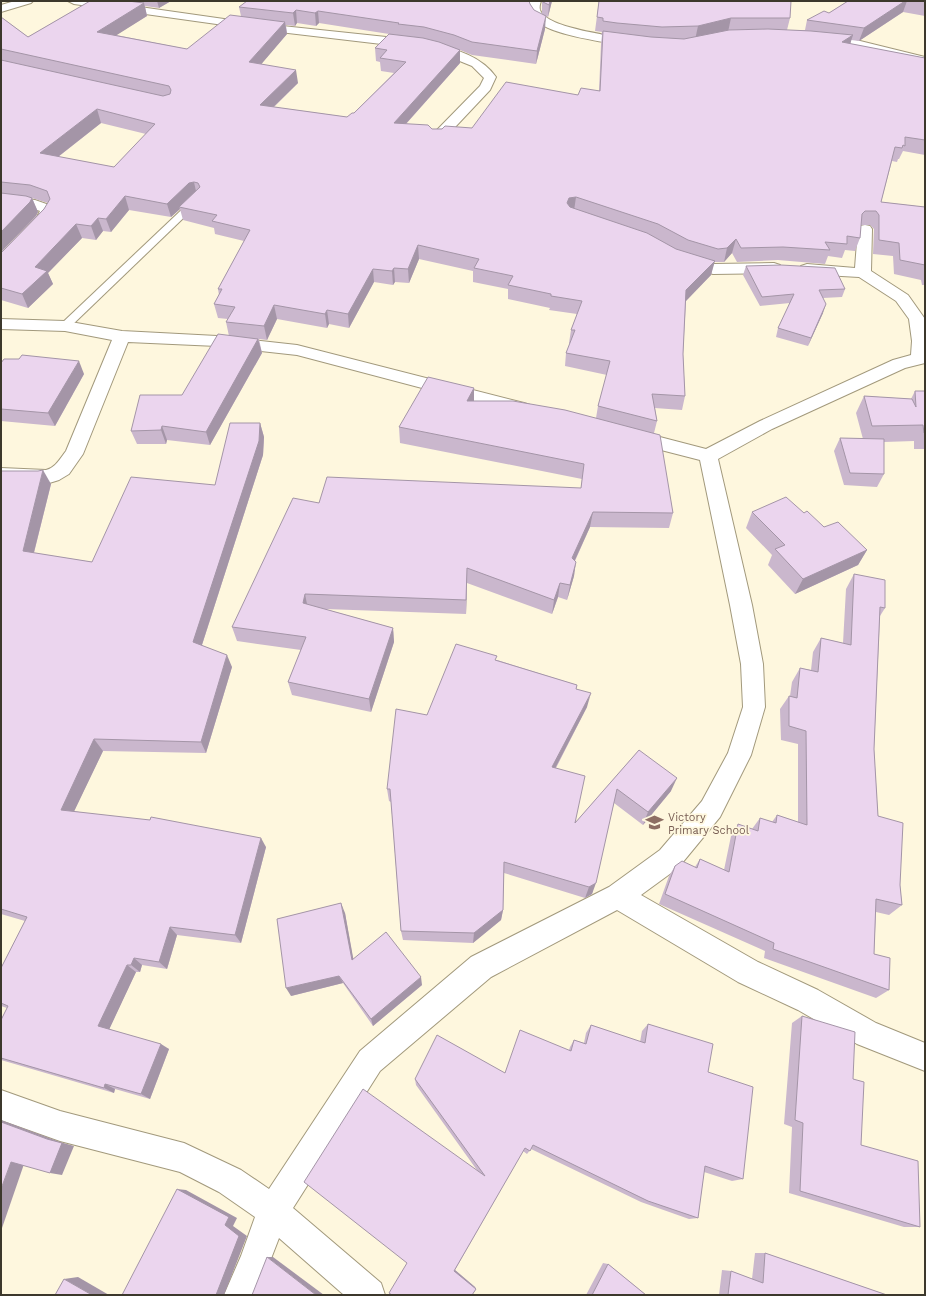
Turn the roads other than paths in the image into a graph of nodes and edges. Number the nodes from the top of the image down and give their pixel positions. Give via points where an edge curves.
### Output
1 (27, 1) edge
2 (74, 1) edge
3 (535, 1) edge
4 (1, 9) edge
5 (812, 39) edge
6 (639, 43) edge
7 (925, 61) edge
8 (437, 138) edge
9 (1, 200) edge
10 (196, 200) edge
11 (865, 229) dead end
12 (673, 255) edge
13 (1, 263) edge
14 (863, 273) junction
15 (1, 324) edge
16 (65, 326) junction
17 (122, 336) junction
18 (922, 357) edge
19 (539, 412) edge
20 (616, 432) edge
21 (708, 456) junction
22 (1, 475) edge
23 (618, 896) junction
24 (925, 1057) edge
25 (1, 1105) edge
26 (273, 1211) junction
27 (240, 1295) edge
28 (369, 1295) edge

1 - 4 street
2 - 8 street via 245,25 424,45 463,57 476,63 490,77 486,87
3 - 6 street via 534,10 538,17 552,26 576,34
5 - 7 street via 852,43
9 - 13 street via 35,204 47,209 44,219
10 - 16 lane
11 - 14 street
12 - 14 street via 713,269 790,268
14 - 18 street via 902,298 917,318
15 - 16 street
16 - 17 street
17 - 19 street via 216,341 297,350
17 - 22 street via 74,454 67,464 48,477
18 - 21 street via 899,364 766,425
20 - 21 street
21 - 23 street via 750,649 754,707 739,755 711,809 669,859
23 - 24 street via 748,972 808,1000 867,1034
23 - 26 street via 481,967 370,1061
25 - 26 street via 60,1126 184,1158 230,1181
26 - 27 street
26 - 28 street

